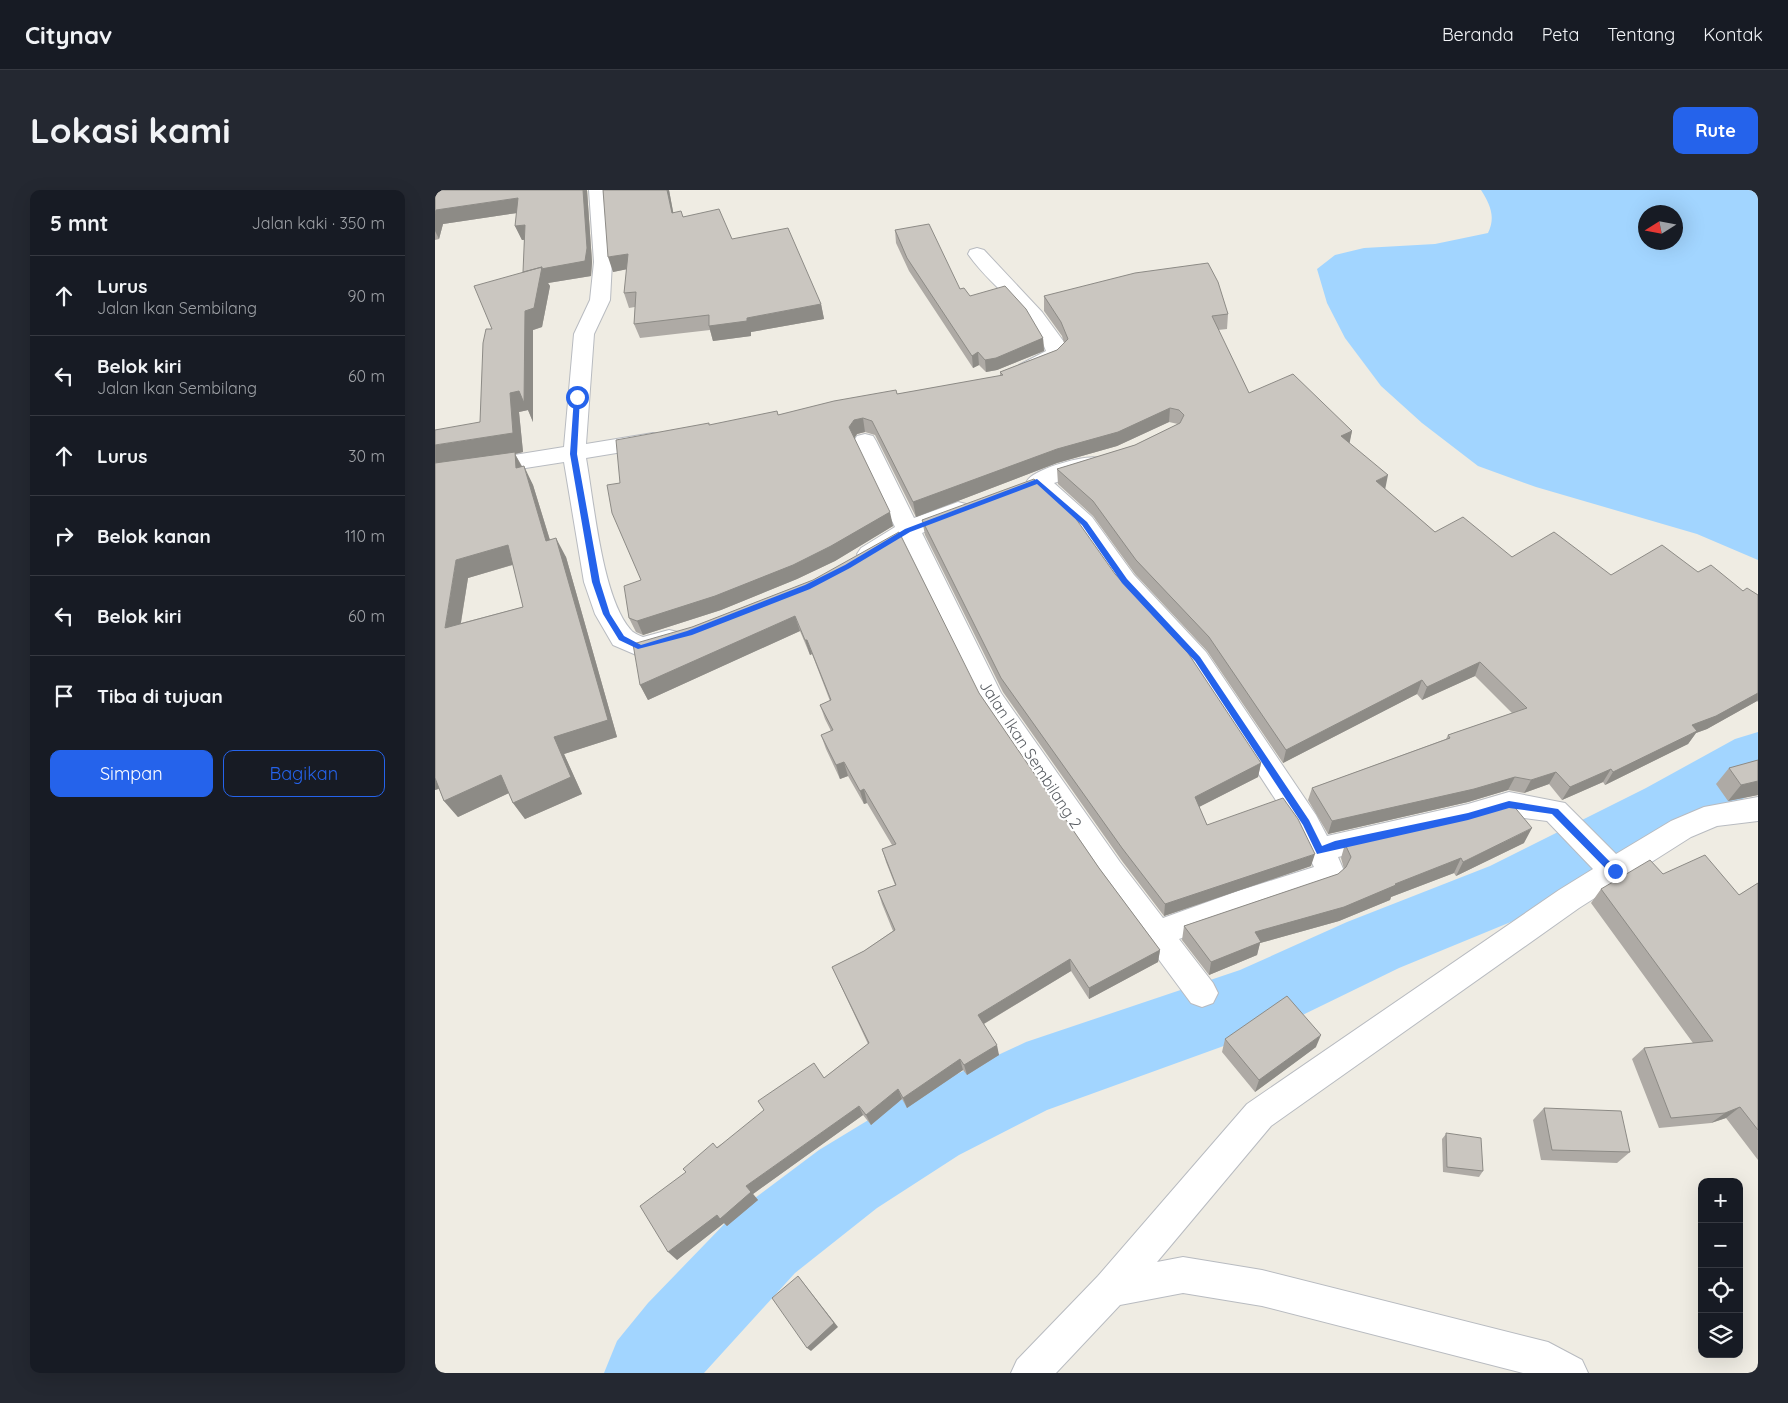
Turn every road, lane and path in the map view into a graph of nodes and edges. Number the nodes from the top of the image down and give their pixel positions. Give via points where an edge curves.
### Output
1 (598, 190) edge
2 (977, 254) dead end
3 (1011, 375) edge
4 (672, 437) edge
5 (865, 441) dead end
6 (574, 454) junction
7 (1117, 456) edge
8 (435, 476) edge
9 (975, 504) edge
10 (908, 530) junction
11 (848, 566) edge
12 (689, 633) edge
13 (1758, 810) edge
14 (1320, 851) junction
15 (1615, 871) junction
16 (1157, 934) junction
17 (1202, 993) dead end
18 (1111, 1289) junction
19 (1030, 1373) edge
20 (1569, 1373) edge

1 - 6 street via 603,262 600,300 584,334
2 - 3 street via 1056,344 1057,352 1049,360
4 - 6 street
5 - 10 street, Jalan Ikan Sembilang 2
6 - 8 street
6 - 12 street via 596,582 607,614 622,638 641,648
7 - 14 street via 1029,484 1084,523 1125,581 1197,659 1306,823
9 - 10 street
10 - 11 street
10 - 16 street, Jalan Ikan Sembilang 2 via 991,699
13 - 15 street via 1714,815 1681,829
14 - 15 street via 1509,804 1555,811
14 - 16 street via 1330,871 1323,877
15 - 18 street via 1569,899 1259,1115
16 - 17 street, Jalan Ikan Sembilang 2
18 - 19 street
18 - 20 street via 1183,1275 1263,1288 1548,1361

